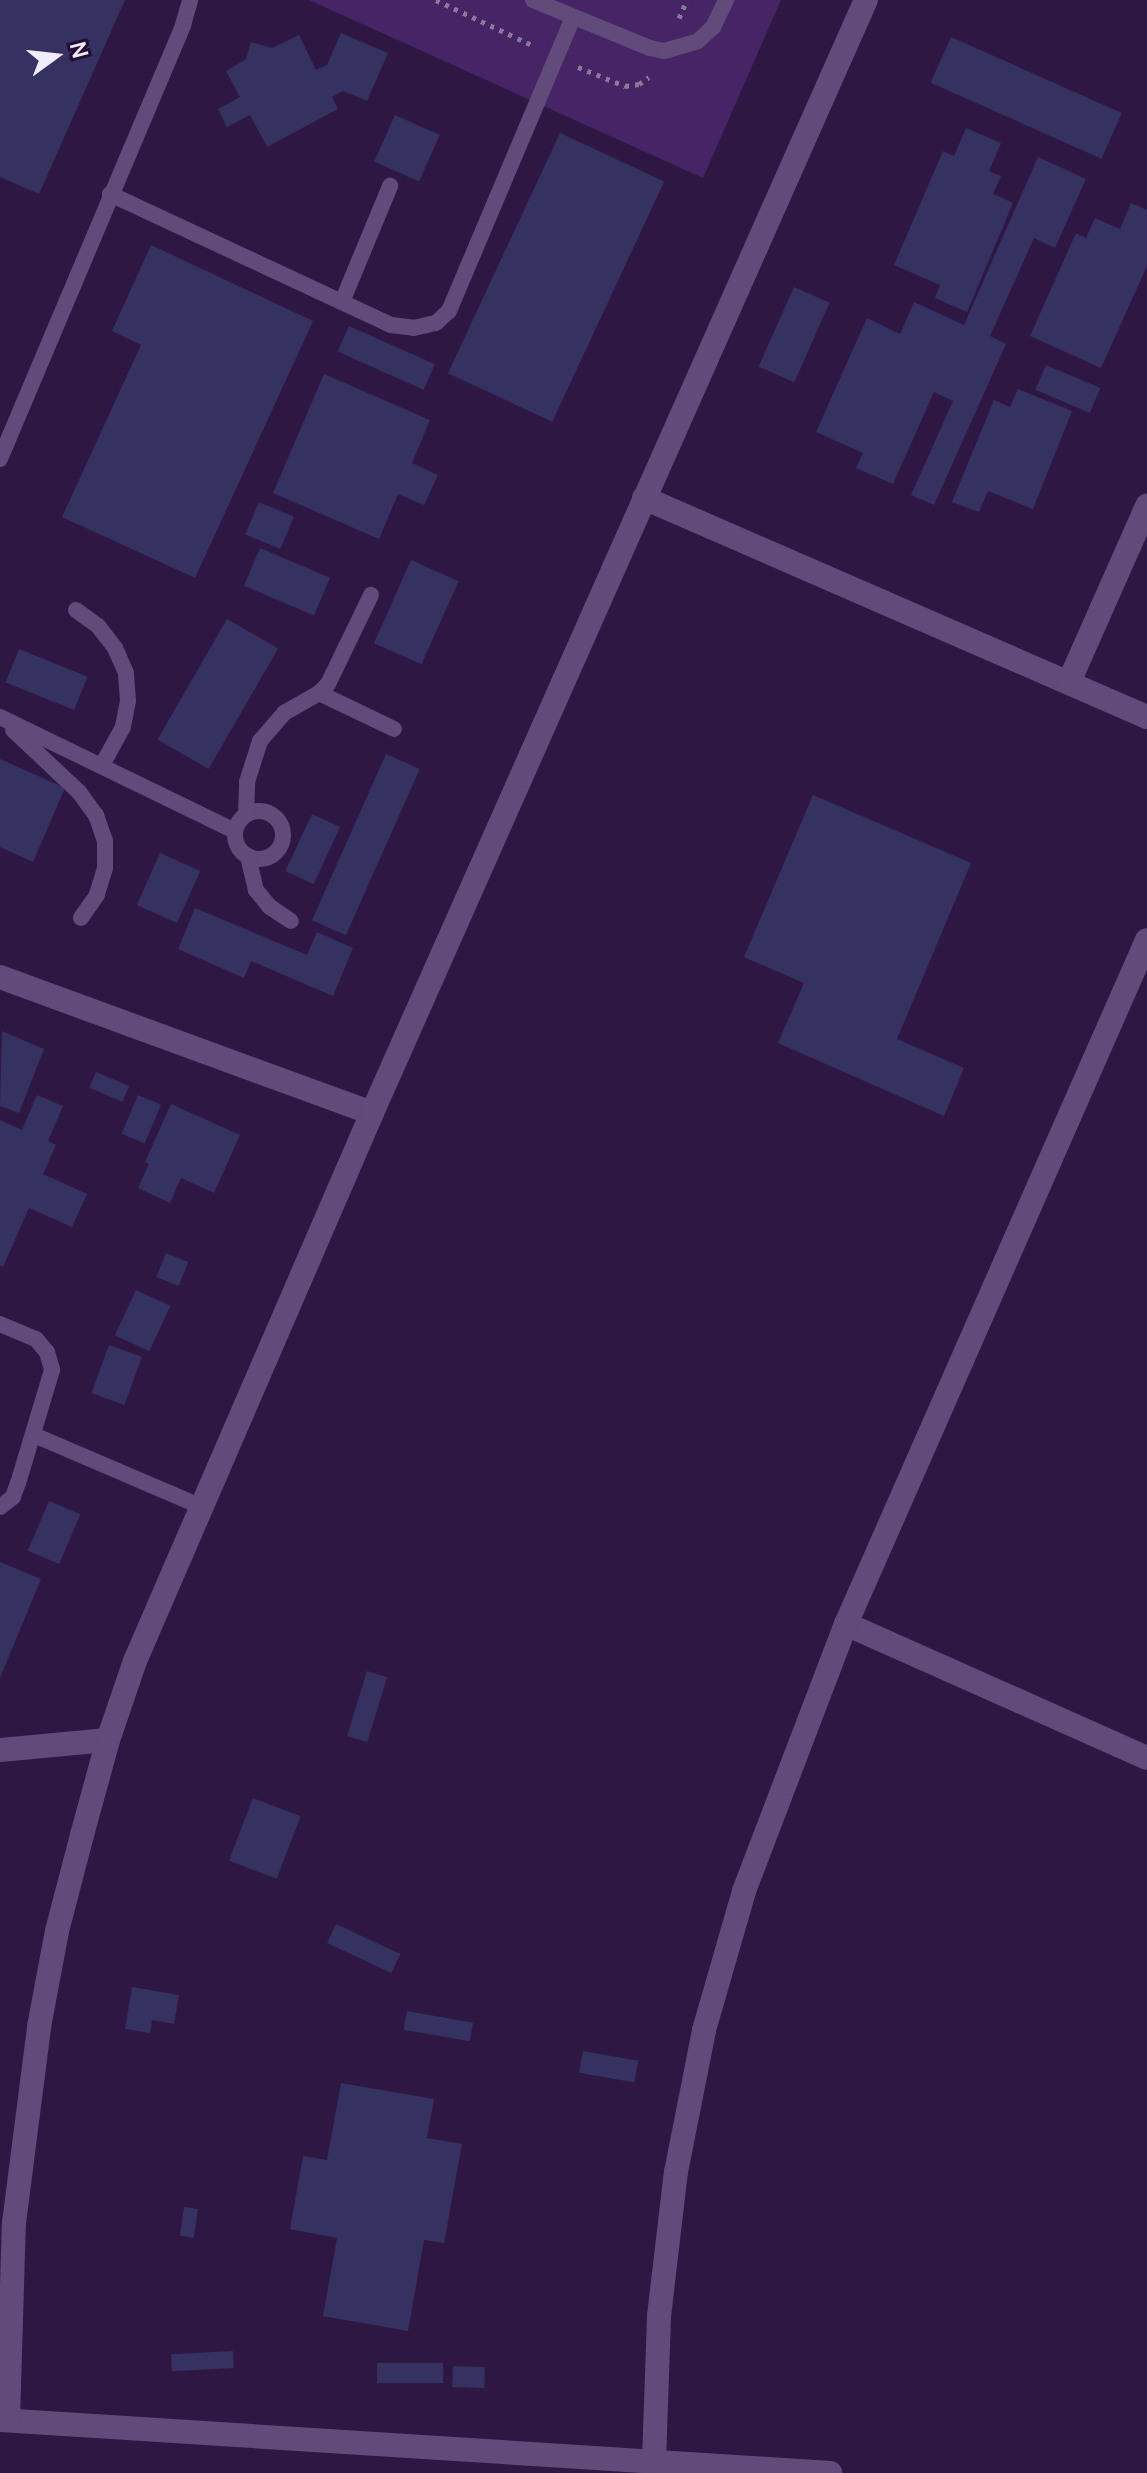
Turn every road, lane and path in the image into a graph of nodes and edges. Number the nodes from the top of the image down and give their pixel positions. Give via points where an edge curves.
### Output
1 (190, 0) edge
2 (533, 0) edge
3 (726, 0) edge
4 (866, 0) edge
5 (573, 18) junction
6 (390, 186) dead end
7 (110, 194) junction
8 (342, 302) junction
9 (0, 459) edge
10 (644, 498) junction
11 (1147, 506) edge
12 (371, 595) dead end
13 (76, 610) dead end
14 (1069, 682) junction
15 (319, 693) junction
16 (1147, 717) edge
17 (0, 718) edge
18 (394, 729) dead end
19 (102, 765) junction
20 (246, 815) junction
21 (235, 831) junction
22 (248, 856) junction
23 (81, 918) dead end
24 (291, 921) dead end
25 (1147, 940) edge
26 (0, 977) edge
27 (372, 1113) junction
28 (0, 1324) edge
29 (34, 1435) junction
30 (0, 1507) edge
31 (204, 1508) junction
32 (846, 1624) junction
33 (108, 1740) junction
34 (0, 1750) edge
35 (1147, 1758) edge
36 (4, 2420) edge
37 (654, 2461) junction
38 (830, 2473) edge

1 - 7 lane
2 - 5 lane
3 - 5 lane via 713,27 679,49 650,48
4 - 10 street
5 - 8 lane via 449,311 436,323 414,328 391,325
6 - 8 lane
7 - 8 lane
7 - 9 lane
10 - 14 street
10 - 27 street
11 - 14 street
12 - 15 lane via 335,673
13 - 19 lane via 98,626 126,673 123,727
14 - 16 street
15 - 18 lane
15 - 20 lane via 284,713 260,741 247,782
17 - 19 lane
17 - 23 lane via 79,792 96,815 105,841 105,868 97,895
19 - 21 lane
20 - 21 lane
20 - 22 lane via 265,811 280,823 283,833 276,851 267,857
21 - 22 lane
22 - 24 lane via 256,890
25 - 32 street
26 - 27 street
27 - 31 street
28 - 29 lane via 36,1339 47,1352 52,1370
29 - 30 lane via 13,1497
29 - 31 lane
31 - 33 street via 167,1583
32 - 35 street
32 - 37 street via 744,1891 704,2030 667,2244
33 - 34 street
33 - 36 street via 57,1931 39,2027 14,2223
36 - 37 street
37 - 38 street

